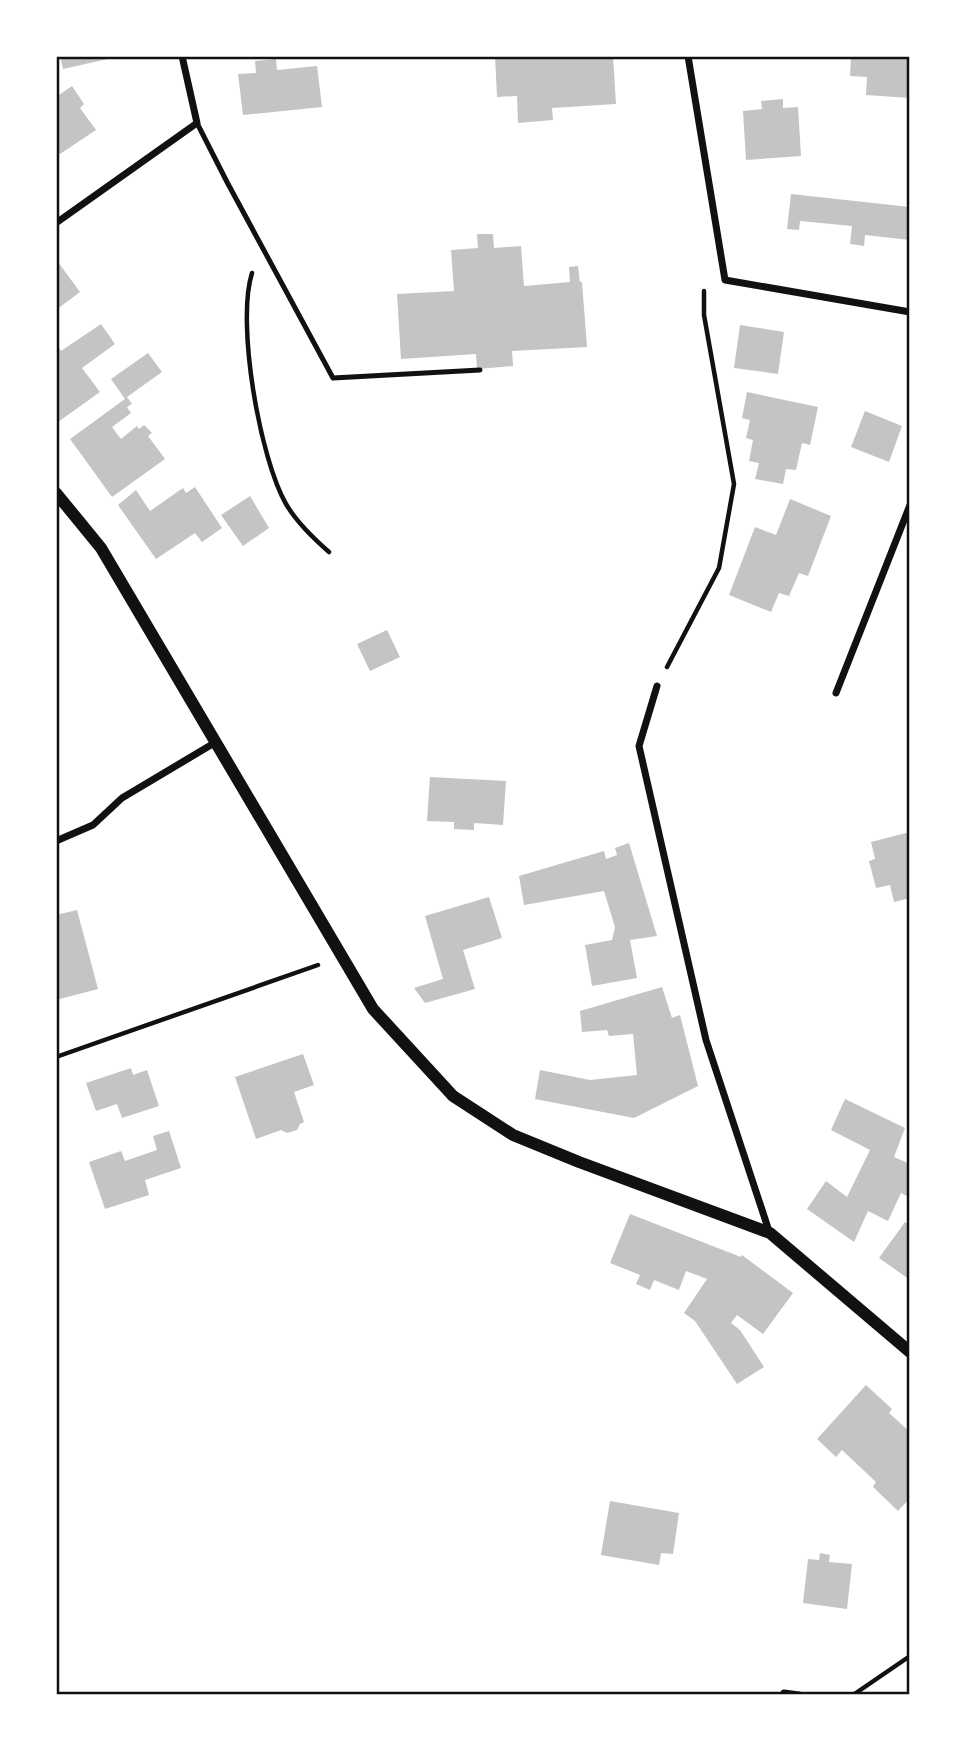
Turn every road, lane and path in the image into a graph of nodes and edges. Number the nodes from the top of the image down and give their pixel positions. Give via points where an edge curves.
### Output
1 (182, 56) edge
2 (688, 56) edge
3 (197, 123) junction
4 (56, 223) edge
5 (261, 246) junction
6 (725, 280) junction
7 (910, 312) edge
8 (480, 370) dead end
9 (56, 493) edge
10 (910, 505) edge
11 (329, 552) dead end
12 (657, 686) joint
13 (836, 692) dead end
14 (216, 742) junction
15 (56, 841) edge
16 (342, 956) junction
17 (56, 1057) edge
18 (770, 1233) junction
19 (910, 1352) edge
20 (910, 1656) edge
21 (784, 1693) edge
22 (799, 1695) edge
23 (853, 1695) edge

1 - 3 street
2 - 6 street
3 - 4 street
3 - 5 lane
5 - 8 lane via 333,378
5 - 11 path via 249,283 246,331 269,467 287,505
6 - 7 street
6 - 12 path via 704,287 704,315 734,484 719,568
9 - 14 street via 101,548
10 - 13 street
12 - 18 street via 639,746 706,1040
14 - 15 street via 122,799 93,825
14 - 16 street
16 - 17 path
16 - 18 street via 373,1009 453,1096 513,1135
18 - 19 street
20 - 23 path
21 - 22 street

